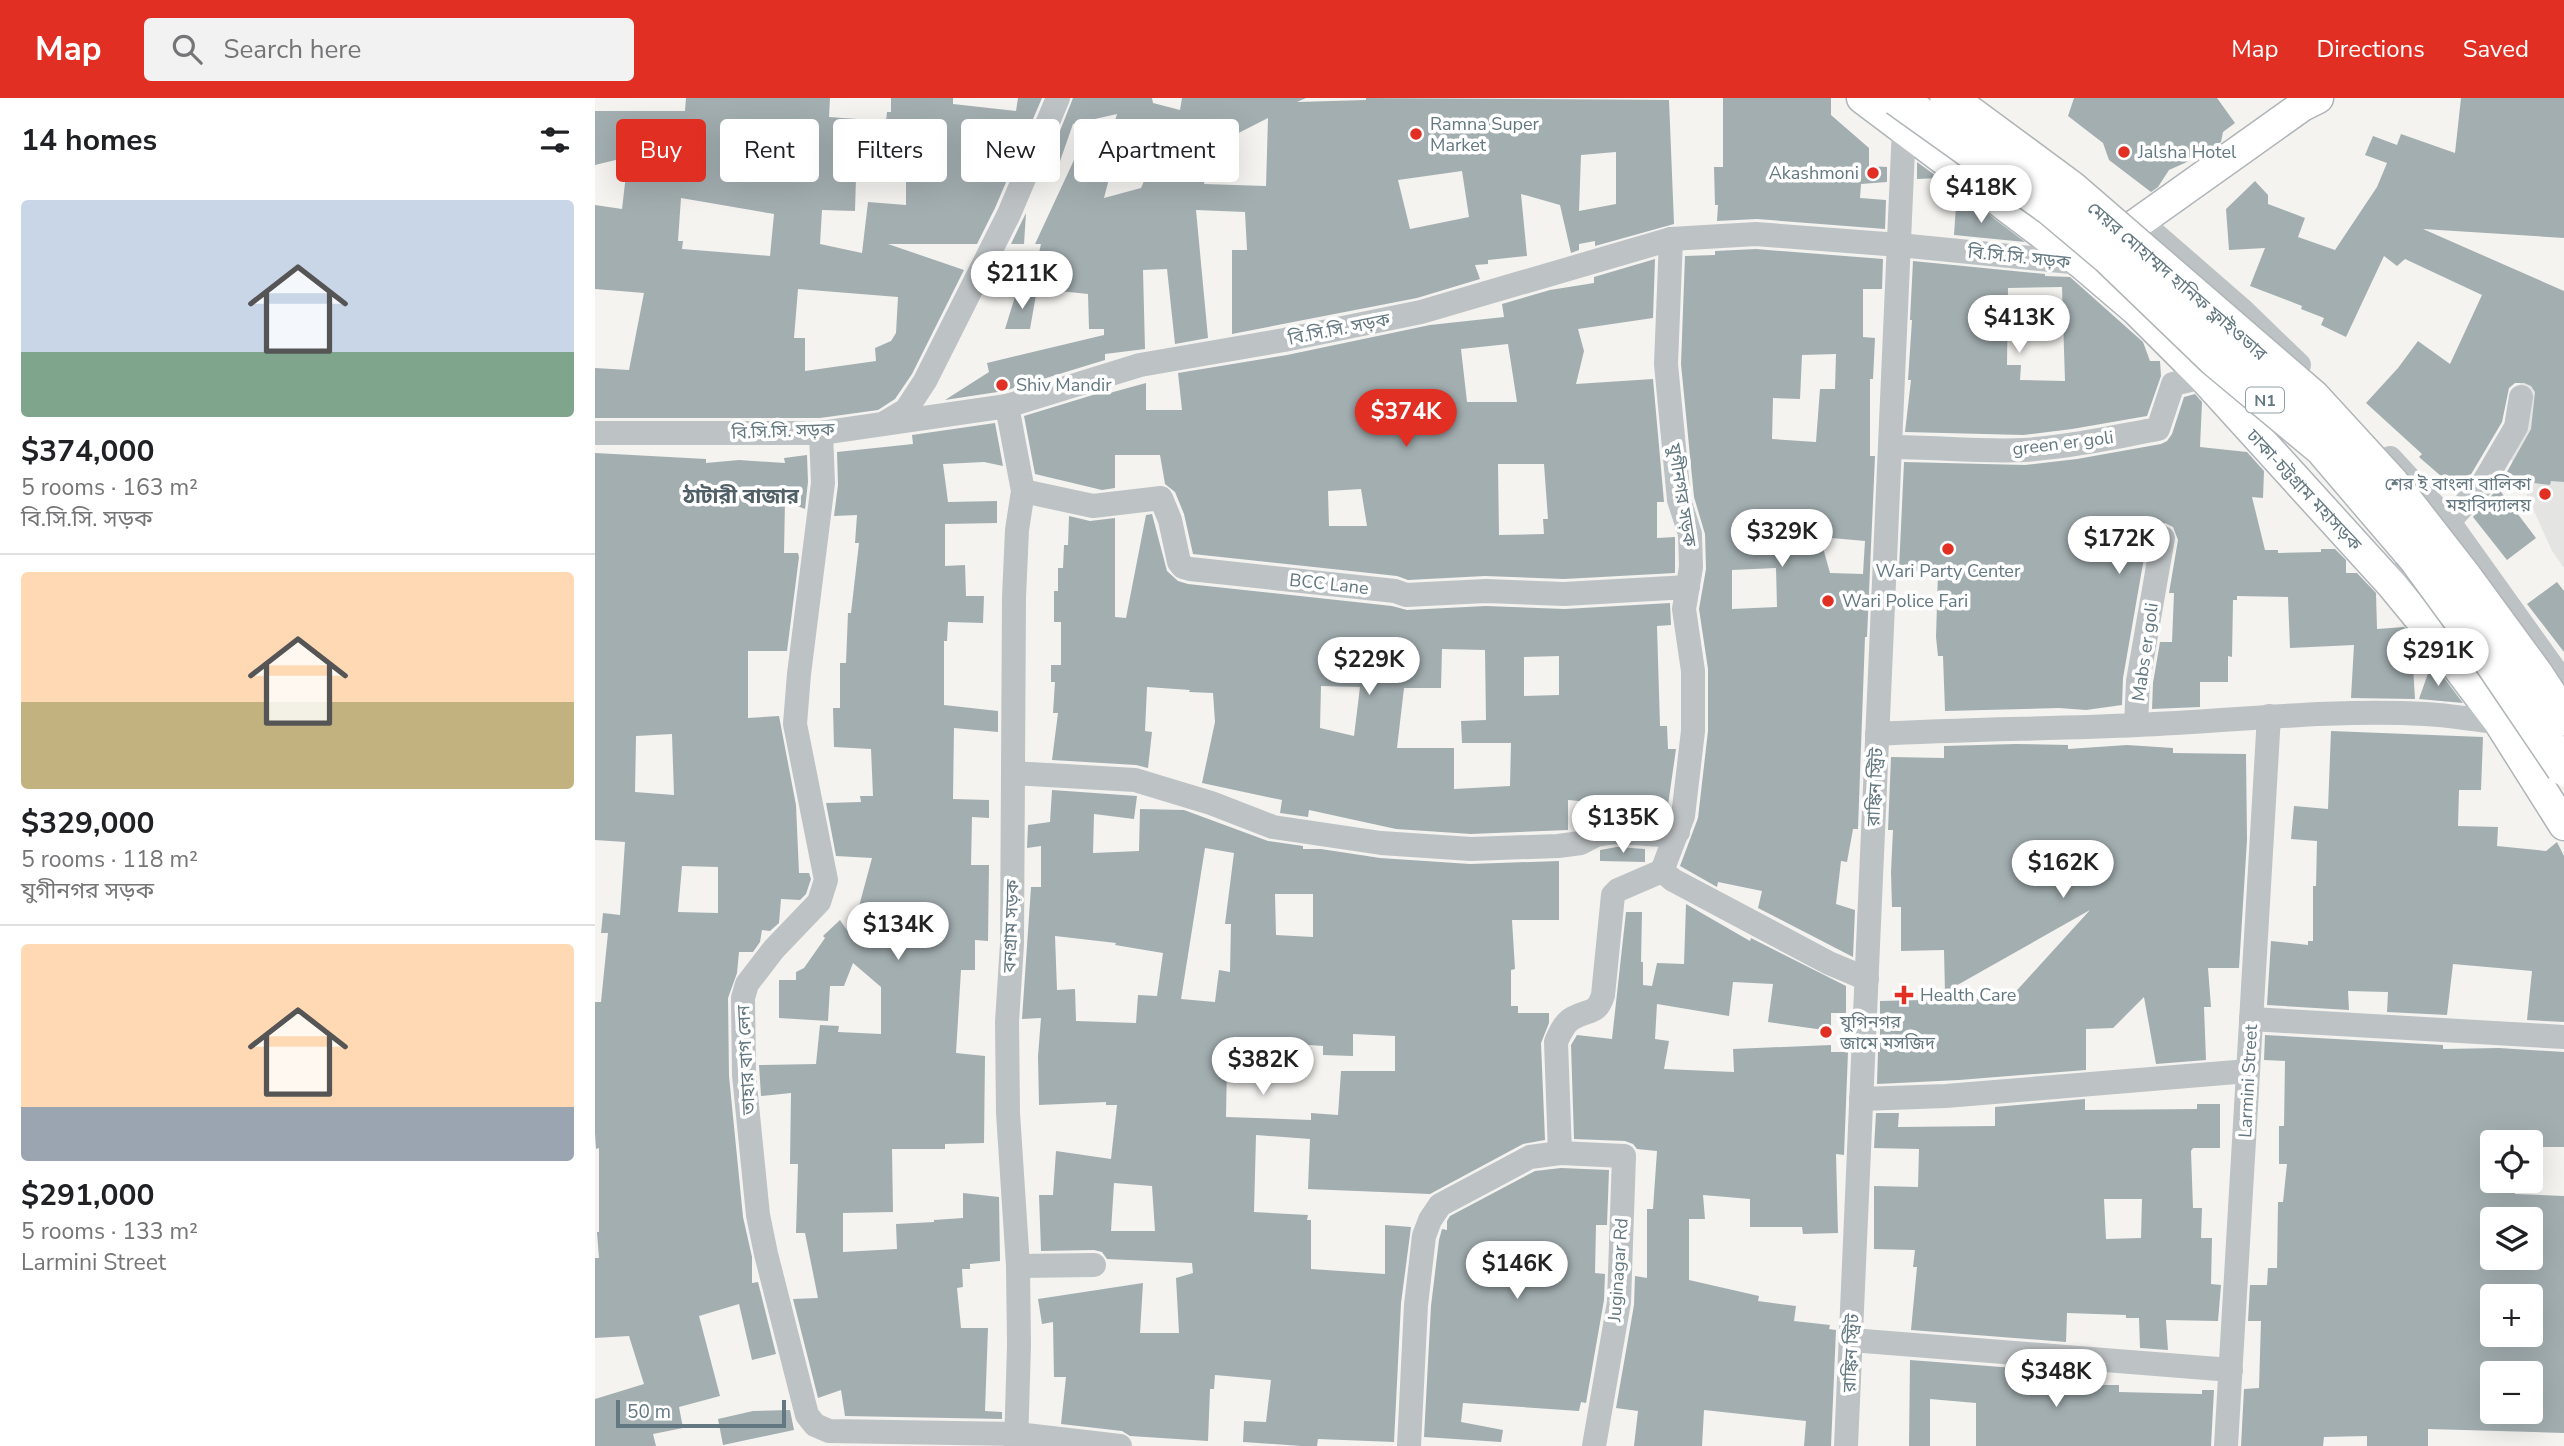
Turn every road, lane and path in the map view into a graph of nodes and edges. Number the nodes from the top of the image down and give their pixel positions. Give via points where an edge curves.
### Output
1 (1058, 98) edge
2 (1862, 98) edge
3 (1948, 98) edge
4 (2310, 101) edge
5 (1900, 113) edge
6 (2141, 222) junction
7 (1671, 239) junction
8 (1899, 245) junction
9 (2081, 263) junction
10 (2203, 377) junction
11 (2521, 397) dead end
12 (1007, 406) junction
13 (882, 424) junction
14 (595, 433) edge
15 (821, 433) junction
16 (1890, 447) junction
17 (1023, 491) junction
18 (2449, 522) junction
19 (2162, 538) dead end
20 (2392, 584) junction
21 (1688, 587) junction
22 (2564, 683) edge
23 (2269, 716) junction
24 (2564, 718) edge
25 (2498, 722) junction
26 (2136, 725) junction
27 (1877, 734) junction
28 (2564, 768) edge
29 (1013, 773) junction
30 (2564, 825) edge
31 (1678, 832) junction
32 (1662, 871) junction
33 (1867, 979) junction
34 (2251, 1019) junction
35 (2564, 1037) edge
36 (2248, 1071) junction
37 (1861, 1099) junction
38 (1560, 1153) junction
39 (1094, 1265) dead end
40 (1018, 1266) junction
41 (1851, 1340) junction
42 (2231, 1370) junction
43 (1016, 1440) edge
44 (1120, 1446) edge
45 (1409, 1446) edge
46 (1594, 1446) edge
47 (1846, 1446) edge
48 (2227, 1446) edge

1 - 13 street via 1009,214 925,381 906,410
2 - 5 main road, ঢাকা-চট্টগ্রাম মহাসড়ক
3 - 24 highway, মেয়র মোহাম্মদ হানিফ ফ্লাইওভার / N1, bridge via 2070,188 2313,398 2389,482
4 - 6 main road
5 - 8 street, রাঙ্কিন স্ট্রিট
5 - 9 main road, ঢাকা-চট্টগ্রাম মহাসড়ক
5 - 28 highway, মেয়র মোহাম্মদ হানিফ ফ্লাইওভার / N1, bridge via 2051,208 2215,359 2322,448 2416,558
6 - 9 main road
6 - 18 street via 2334,399
7 - 8 street, বি.সি.সি. সড়ক via 1756,234
7 - 12 street, বি.সি.সি. সড়ক via 1421,312 1140,365
7 - 21 street, যুগীনগর সড়ক via 1666,364 1679,500 1690,534
8 - 9 street, বি.সি.সি. সড়ক
8 - 16 street, রাঙ্কিন স্ট্রিট
9 - 10 main road, ঢাকা-চট্টগ্রাম মহাসড়ক
10 - 16 street, green er goli via 2173,384 2158,429 2026,450
10 - 20 main road, ঢাকা-চট্টগ্রাম মহাসড়ক
11 - 18 street via 2516,427 2482,485
12 - 13 street, বি.সি.সি. সড়ক
12 - 17 street, বনগ্রাম সড়ক
13 - 15 street, বি.সি.সি. সড়ক
14 - 15 street, বি.সি.সি. সড়ক
15 - 43 street, তাহার বাগ লেন via 823,483 795,724 826,880 818,902 773,949 747,984 743,998 744,1075 763,1241 807,1415 815,1425 829,1431
16 - 27 street, রাঙ্কিন স্ট্রিট
17 - 21 street, BCC Lane via 1093,506 1161,498 1179,562 1190,569 1406,595
17 - 29 street, বনগ্রাম সড়ক via 1015,584
18 - 20 street
18 - 22 street
19 - 26 street, Mabs er goli via 2138,681
20 - 25 main road, ঢাকা-চট্টগ্রাম মহাসড়ক
21 - 31 street, যুগীনগর সড়ক via 1684,609 1693,671 1693,731
23 - 25 street via 2425,714
23 - 26 street
23 - 34 street, Larmini Street
25 - 30 main road, ঢাকা-চট্টগ্রাম মহাসড়ক
26 - 27 street
27 - 33 street, রাঙ্কিন স্ট্রিট
29 - 31 street via 1135,780 1273,827 1381,844 1471,849 1558,846 1616,832
29 - 40 street, বনগ্রাম সড়ক via 1007,1022
31 - 32 street, যুগীনগর সড়ক
32 - 33 street via 1829,963
32 - 38 street via 1613,895 1600,1005 1572,1019 1556,1042
33 - 37 street, রাঙ্কিন স্ট্রিট
34 - 35 street
34 - 36 street, Larmini Street
36 - 37 street via 1971,1095
36 - 42 street, Larmini Street
37 - 41 street, রাঙ্কিন স্ট্রিট
38 - 45 street via 1530,1157 1440,1205 1430,1220 1416,1305
38 - 46 street, Juginagar Rd via 1624,1156 1619,1302
39 - 40 street
40 - 43 street, বনগ্রাম সড়ক
41 - 42 street
41 - 47 street, রাঙ্কিন স্ট্রিট
42 - 48 street, Larmini Street
43 - 44 street

